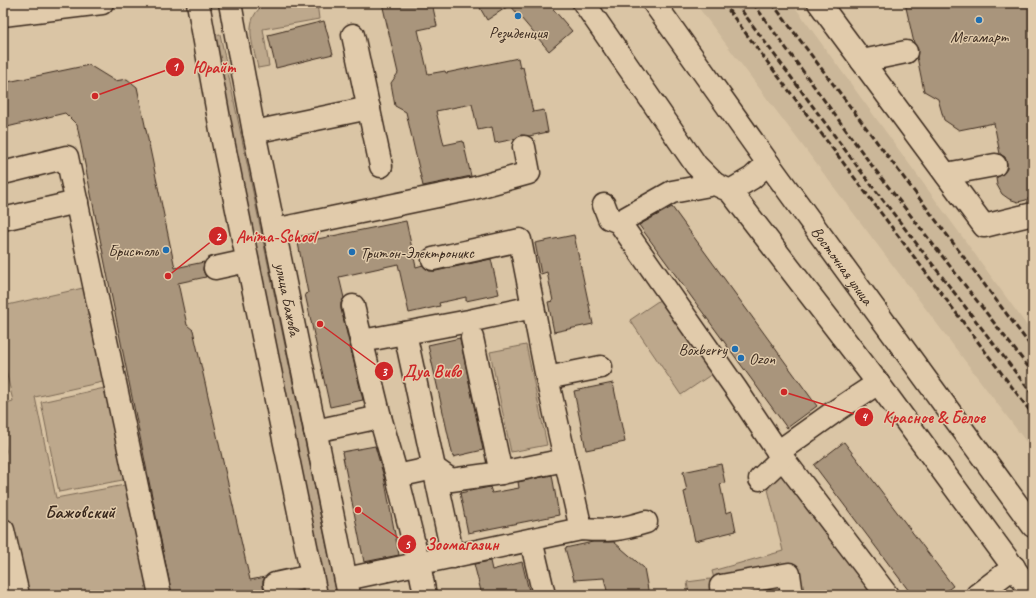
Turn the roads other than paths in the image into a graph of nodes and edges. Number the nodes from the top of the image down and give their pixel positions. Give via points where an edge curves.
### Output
1 (102, 3) edge
2 (198, 3) edge
3 (230, 3) edge
4 (584, 3) edge
5 (654, 3) edge
6 (819, 3) edge
7 (3, 15) edge
8 (354, 35) dead end
9 (906, 52) dead end
10 (862, 61) junction
11 (369, 108) junction
12 (254, 132) junction
13 (524, 147) dead end
14 (768, 163) junction
15 (995, 165) dead end
16 (381, 166) dead end
17 (3, 173) edge
18 (946, 174) junction
19 (723, 188) junction
20 (77, 202) junction
21 (604, 205) dead end
22 (1033, 214) edge
23 (3, 219) edge
24 (620, 222) junction
25 (274, 230) junction
26 (433, 260) dead end
27 (247, 261) junction
28 (215, 268) dead end
29 (353, 306) dead end
30 (533, 307) junction
31 (404, 333) junction
32 (472, 338) dead end
33 (362, 341) junction
34 (601, 367) dead end
35 (547, 378) junction
36 (878, 383) junction
37 (380, 417) junction
38 (315, 432) junction
39 (780, 455) junction
40 (565, 460) junction
41 (434, 468) junction
42 (501, 473) junction
43 (397, 476) junction
44 (760, 480) dead end
45 (646, 522) dead end
46 (1033, 526) edge
47 (581, 529) junction
48 (3, 530) edge
49 (531, 540) junction
50 (453, 557) junction
51 (1014, 567) junction
52 (426, 579) edge
53 (275, 584) dead end
54 (314, 585) edge
55 (348, 587) edge
56 (1033, 594) edge
57 (18, 595) edge
58 (160, 595) edge
59 (544, 595) edge
60 (722, 595) edge
61 (792, 595) edge
62 (887, 595) edge
63 (977, 595) edge

1 - 7 street
2 - 27 street, улица Бажова
3 - 12 street, улица Бажова
4 - 19 street via 696,165
5 - 14 street, Восточная улица
6 - 10 street
8 - 11 street
9 - 10 street
10 - 18 street
11 - 12 street
11 - 16 street
12 - 25 street, улица Бажова
13 - 25 street via 529,173 471,189
14 - 19 street via 752,178
14 - 46 street, Восточная улица
15 - 18 street
17 - 20 street via 67,157
18 - 22 street via 984,226
19 - 24 street via 672,192
19 - 36 street
20 - 23 street
20 - 58 street
21 - 24 street via 609,218
24 - 39 street
25 - 38 street, улица Бажова
26 - 30 street via 520,240
27 - 28 street
27 - 54 street, улица Бажова
29 - 33 street
30 - 31 street
30 - 35 street
31 - 33 street
31 - 41 street
32 - 42 street
33 - 37 street
34 - 35 street
35 - 40 street
36 - 39 street via 834,412
36 - 51 street
37 - 38 street
37 - 43 street
38 - 55 street, улица Бажова
39 - 44 street
39 - 62 street
40 - 42 street
40 - 47 street
41 - 42 street via 450,480
41 - 43 street
41 - 50 street
43 - 52 street
45 - 47 street via 604,531
47 - 49 street
48 - 57 street
49 - 50 street
49 - 59 street
50 - 52 street
51 - 56 street
51 - 63 street
52 - 55 street
53 - 54 street
60 - 61 street via 721,586 789,574

